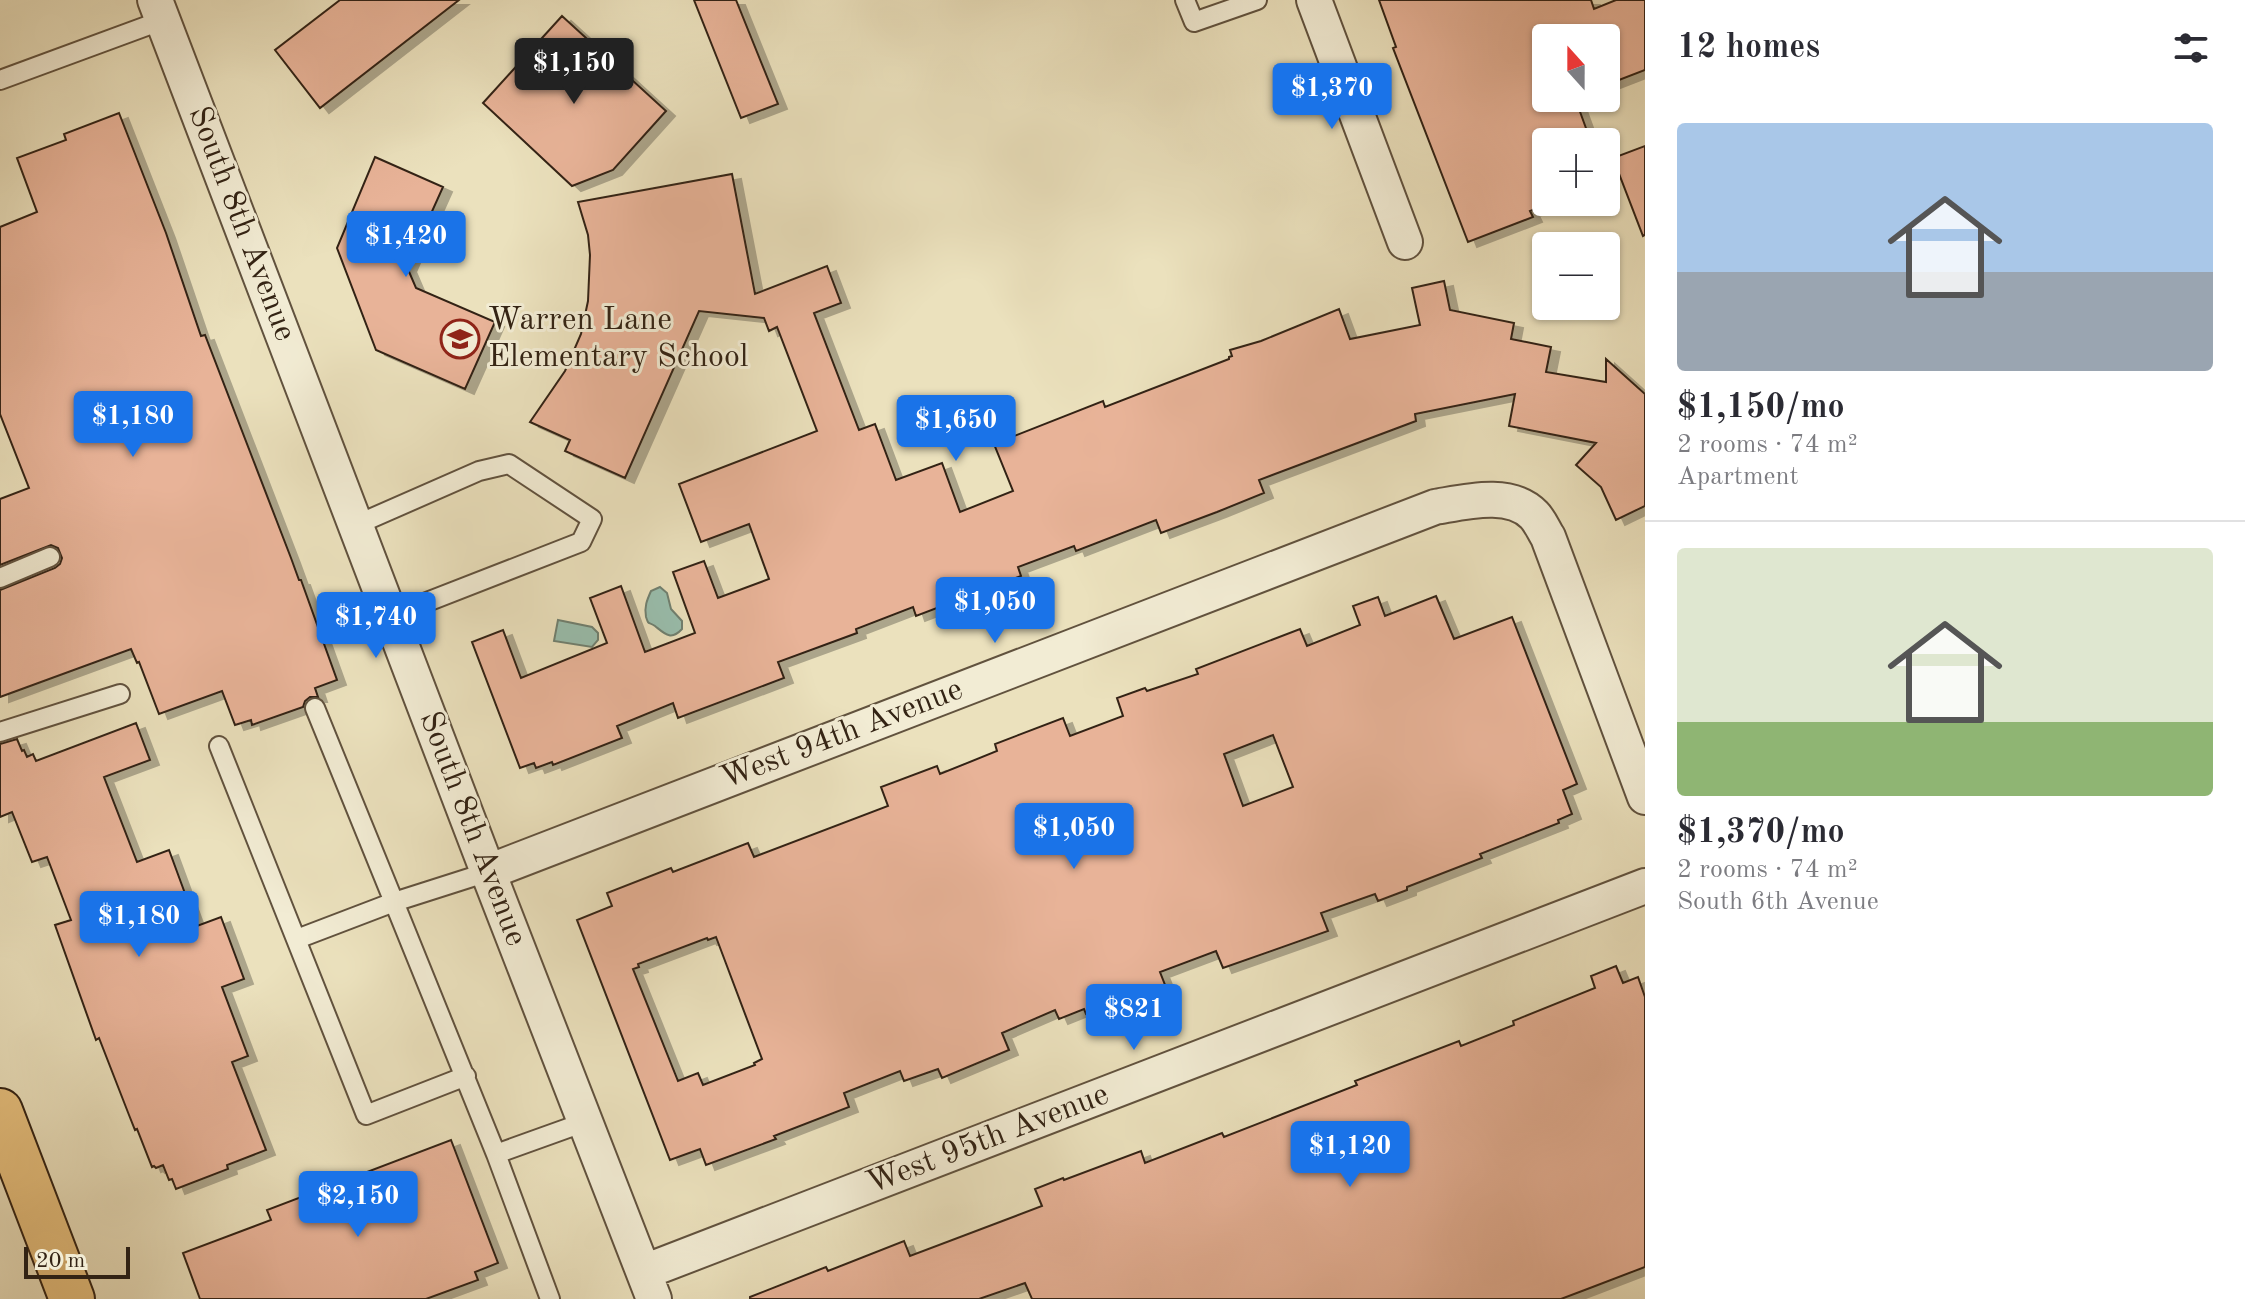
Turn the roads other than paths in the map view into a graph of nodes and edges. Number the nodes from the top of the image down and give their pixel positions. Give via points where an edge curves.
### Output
1 (1185, 0) edge
2 (1257, 0) edge
3 (1314, 0) edge
4 (159, 10) edge
5 (0, 80) edge
6 (1405, 242) dead end
7 (356, 525) junction
8 (50, 557) dead end
9 (0, 578) edge
10 (391, 616) junction
11 (120, 694) dead end
12 (315, 708) dead end
13 (0, 732) edge
14 (219, 746) dead end
15 (1645, 797) edge
16 (488, 872) junction
17 (1645, 886) edge
18 (394, 902) junction
19 (297, 939) junction
20 (466, 1076) junction
21 (0, 1111) edge
22 (585, 1122) junction
23 (496, 1154) junction
24 (649, 1286) edge
25 (72, 1299) edge
26 (550, 1299) edge

1 - 2 lane via 1194,22
3 - 6 street
4 - 5 lane
4 - 7 street, South 8th Avenue
7 - 10 street, South 8th Avenue
7 - 10 lane via 479,471 509,464 592,519 581,542
8 - 9 lane
10 - 16 street, South 8th Avenue
11 - 13 lane
12 - 18 lane
14 - 19 lane
15 - 16 street, West 94th Avenue via 1548,537 1534,515 1515,503 1476,500 1435,507
16 - 18 lane
16 - 22 street, South 8th Avenue
17 - 24 street, West 95th Avenue
18 - 19 lane
18 - 20 lane
19 - 20 lane via 366,1115
20 - 23 lane
21 - 25 main road
22 - 23 lane
22 - 24 street, South 8th Avenue
23 - 26 lane

